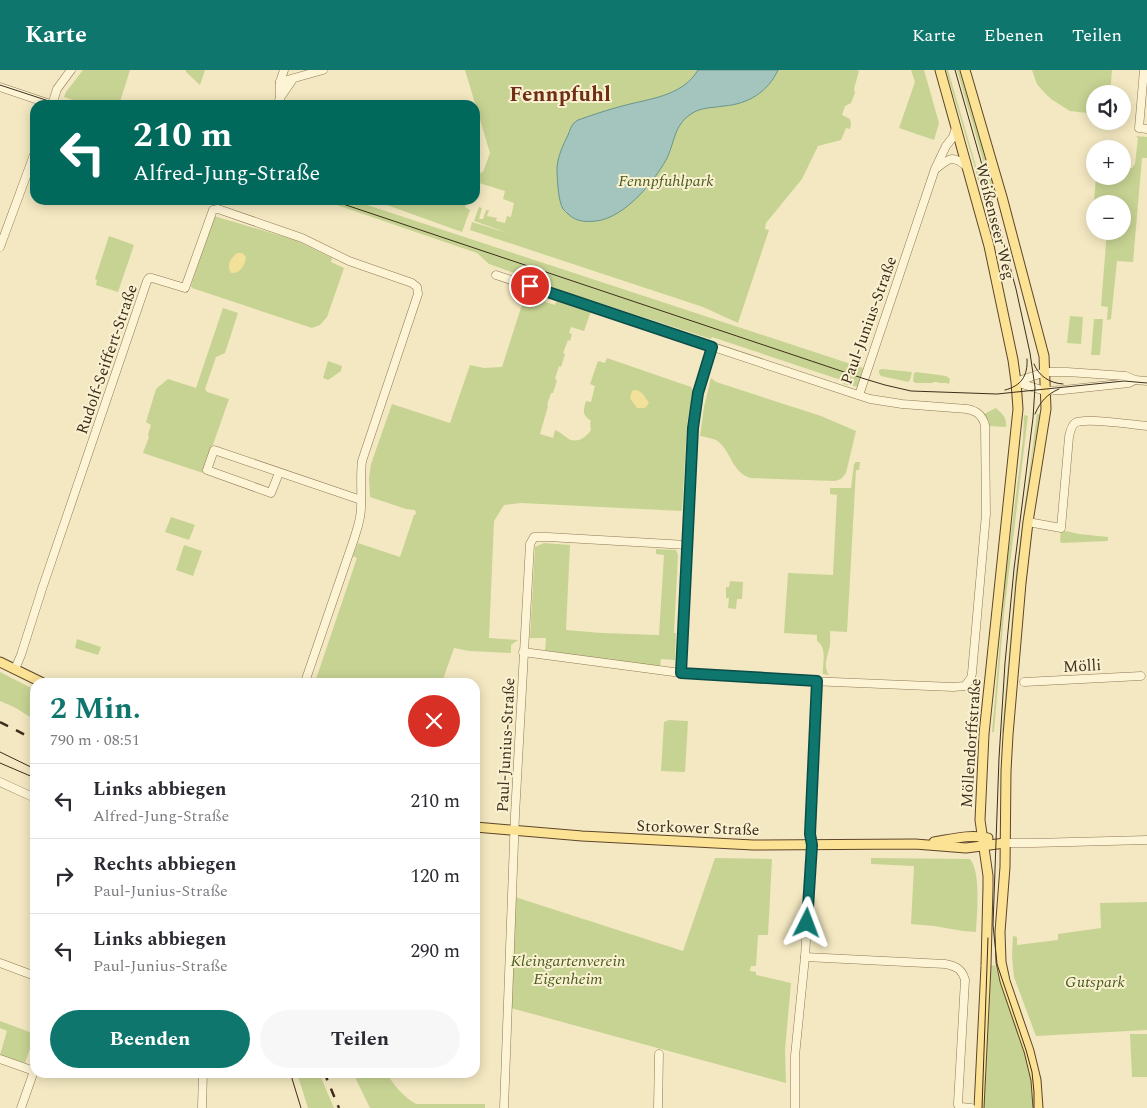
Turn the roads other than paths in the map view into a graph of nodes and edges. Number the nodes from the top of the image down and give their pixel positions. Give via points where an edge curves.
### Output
1 (71, 70) edge
2 (284, 70) edge
3 (324, 70) edge
4 (940, 70) edge
5 (965, 70) edge
6 (1144, 70) edge
7 (293, 79) junction
8 (280, 82) junction
9 (0, 87) edge
10 (38, 100) edge
11 (54, 100) edge
12 (279, 100) edge
13 (280, 100) edge
14 (956, 127) junction
15 (1143, 129) edge
16 (30, 166) edge
17 (966, 166) junction
18 (935, 169) junction
19 (0, 247) edge
20 (496, 275) dead end
21 (712, 347) junction
22 (1045, 372) junction
23 (1135, 380) junction
24 (1147, 381) edge
25 (1016, 382) junction
26 (1045, 391) junction
27 (859, 395) junction
28 (1147, 426) edge
29 (279, 473) junction
30 (361, 500) junction
31 (1028, 522) junction
32 (687, 545) junction
33 (524, 652) junction
34 (0, 662) edge
35 (15, 669) junction
36 (681, 673) junction
37 (1141, 676) dead end
38 (33, 678) edge
39 (306, 678) edge
40 (817, 681) junction
41 (1024, 682) dead end
42 (0, 782) edge
43 (30, 796) edge
44 (480, 827) edge
45 (515, 830) junction
46 (1147, 840) edge
47 (983, 841) junction
48 (1005, 842) junction
49 (812, 845) junction
50 (805, 957) junction
51 (0, 963) edge
52 (30, 974) edge
53 (659, 1054) dead end
54 (0, 1059) edge
55 (30, 1068) edge
56 (32, 1078) edge
57 (203, 1078) edge
58 (21, 1108) edge
59 (202, 1108) edge
60 (504, 1108) edge
61 (658, 1108) edge
62 (795, 1108) edge
63 (972, 1108) edge
64 (979, 1108) edge
65 (1038, 1108) edge

1 - 11 street via 57,89
2 - 8 street
3 - 7 street
4 - 14 main road, Weißenseer Weg
5 - 22 main road, Weißenseer Weg via 1044,356
6 - 15 street
7 - 8 street
7 - 13 street
8 - 12 street
9 - 10 street
14 - 17 main road, Weißenseer Weg
14 - 18 street, Paul-Junius-Straße
16 - 19 street
17 - 18 street via 955,159 947,160
17 - 25 main road, Weißenseer Weg via 989,246
18 - 27 street, Paul-Junius-Straße
20 - 21 street, Paul-Junius-Straße
21 - 27 street, Paul-Junius-Straße
21 - 32 street via 695,412
22 - 23 street via 1126,376
22 - 25 street
22 - 26 main road, Weißenseer Weg
23 - 24 street
23 - 26 street
25 - 26 street
25 - 47 main road, Möllendorffstraße via 1018,422 984,734 980,820
26 - 31 main road via 1045,417
27 - 40 street, Möllendorffstraße via 902,404 966,409 977,412 983,419 986,514 972,673 965,686 953,687
28 - 31 street via 1091,421 1075,423 1071,428 1068,448 1061,528
29 - 29 street via 214,450 207,470 271,493
29 - 30 street
30 - 35 street, Rudolf-Seiffert-Straße via 362,461 418,294 417,287 350,262 302,238 213,210 185,288 152,278 147,281
30 - 39 street, Rudolf-Seiffert-Straße via 354,539
31 - 48 main road via 1008,735
32 - 33 street, Paul-Junius-Straße via 534,538 530,544
32 - 36 street
33 - 36 street
33 - 45 street, Paul-Junius-Straße
34 - 35 main road
35 - 38 main road
36 - 40 street
37 - 41 street, Mölli
40 - 49 street
42 - 43 street
44 - 45 main road, Storkower Straße
45 - 49 main road, Storkower Straße via 643,840
45 - 60 street, Paul-Junius-Straße
46 - 48 street
47 - 48 main road, Storkower Straße
47 - 49 main road, Storkower Straße via 966,848 920,844
47 - 64 main road, Möllendorffstraße via 988,888
48 - 65 main road via 1001,962 1004,982 1034,1069
49 - 50 street
50 - 62 street via 795,1056
50 - 63 street via 957,967 965,980 958,1105
51 - 52 street
53 - 61 street
54 - 55 street
56 - 58 street
57 - 59 street

